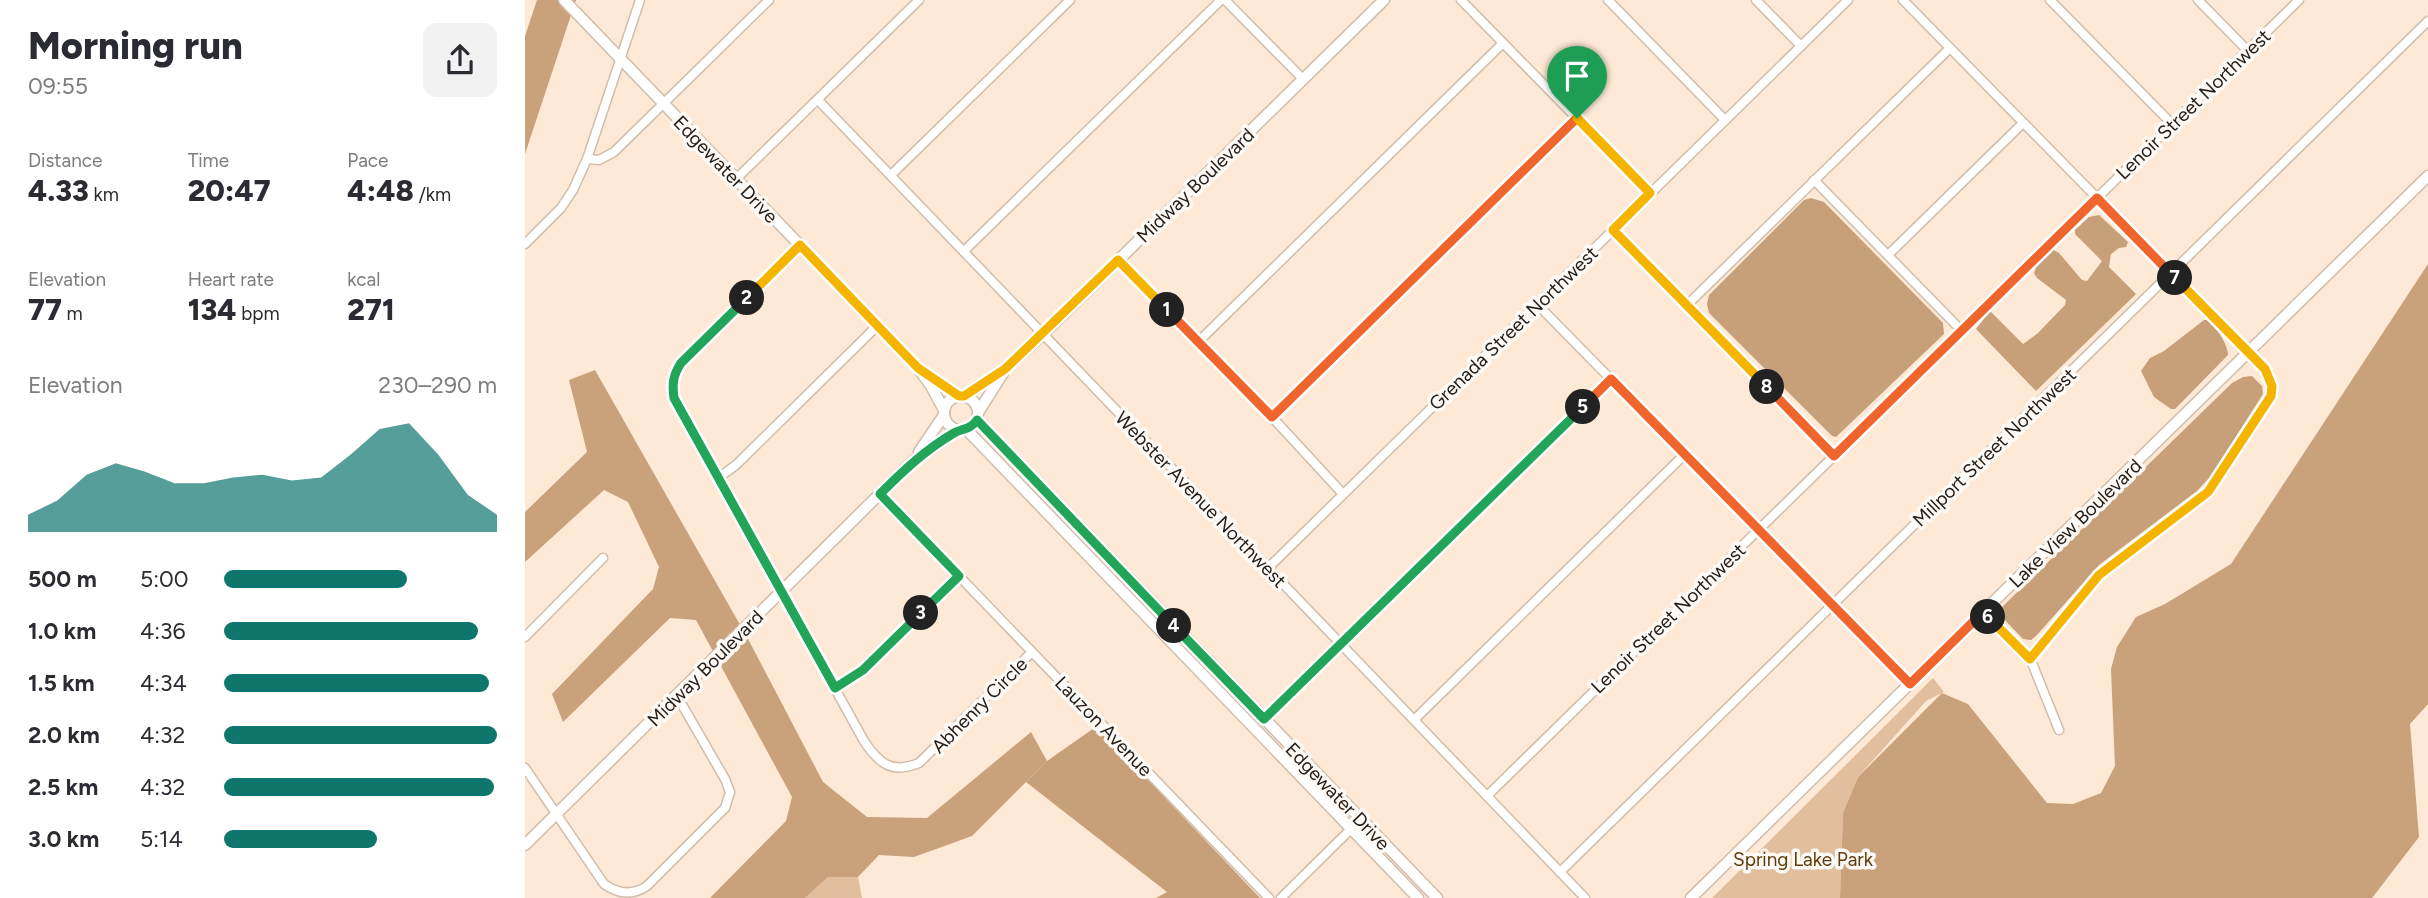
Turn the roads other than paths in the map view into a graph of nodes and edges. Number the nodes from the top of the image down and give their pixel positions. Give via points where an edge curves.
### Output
1 (564, 0) edge
2 (640, 0) edge
3 (769, 0) edge
4 (919, 0) edge
5 (1070, 0) edge
6 (1223, 0) edge
7 (1384, 0) edge
8 (1461, 0) edge
9 (1608, 0) edge
10 (1756, 0) edge
11 (1848, 0) edge
12 (1903, 0) edge
13 (2050, 0) edge
14 (2198, 0) edge
15 (2299, 0) edge
16 (2428, 21) edge
17 (1503, 43) junction
18 (1801, 46) junction
19 (1950, 48) junction
20 (2248, 51) junction
21 (620, 58) junction
22 (1303, 79) junction
23 (818, 100) junction
24 (663, 103) junction
25 (1577, 118) junction
26 (1725, 120) junction
27 (2024, 123) junction
28 (2172, 124) junction
29 (587, 159) junction
30 (891, 176) junction
31 (2428, 176) edge
32 (736, 179) junction
33 (1814, 180) junction
34 (1650, 193) junction
35 (2097, 198) junction
36 (1613, 230) junction
37 (525, 244) edge
38 (800, 245) junction
39 (964, 251) junction
40 (1888, 256) junction
41 (1118, 260) junction
42 (2171, 273) junction
43 (1537, 304) junction
44 (1686, 306) junction
45 (877, 326) junction
46 (1962, 331) junction
47 (1043, 334) junction
48 (1198, 342) junction
49 (2249, 352) junction
50 (918, 368) junction
51 (1005, 369) junction
52 (1611, 379) junction
53 (962, 396) junction
54 (944, 412) junction
55 (978, 416) junction
56 (1272, 417) junction
57 (963, 430) junction
58 (1685, 454) junction
59 (1834, 456) junction
60 (913, 461) junction
61 (718, 478) junction
62 (880, 494) junction
63 (1343, 494) junction
64 (1759, 530) junction
65 (603, 558) dead end
66 (1268, 568) junction
67 (959, 576) junction
68 (781, 592) junction
69 (1832, 605) junction
70 (1983, 612) junction
71 (525, 637) edge
72 (1341, 644) junction
73 (1032, 652) junction
74 (2030, 659) junction
75 (1910, 684) junction
76 (835, 688) junction
77 (677, 696) junction
78 (1264, 719) junction
79 (1414, 720) junction
80 (2059, 730) dead end
81 (525, 768) edge
82 (1487, 796) junction
83 (557, 815) junction
84 (1351, 829) junction
85 (525, 845) edge
86 (1560, 872) junction
87 (1269, 898) edge
88 (1281, 898) edge
89 (1418, 898) edge
90 (1437, 898) edge
91 (1585, 898) edge
92 (1691, 898) edge

1 - 21 street, Edgewater Drive
2 - 21 street
3 - 24 street
4 - 23 street
5 - 30 street
6 - 22 street
6 - 39 street
7 - 22 street, Midway Boulevard
8 - 17 street
9 - 26 street
10 - 18 street
11 - 18 street, Grenada Street Northwest
12 - 19 street
13 - 28 street
14 - 20 street
15 - 20 street, Lenoir Street Northwest
16 - 42 street, Millport Street Northwest
17 - 25 street
17 - 48 street
18 - 26 street, Grenada Street Northwest
19 - 27 street
19 - 33 street
20 - 28 street, Lenoir Street Northwest
21 - 24 street, Edgewater Drive
21 - 29 street
22 - 41 street, Midway Boulevard
23 - 30 street, Webster Avenue Northwest
23 - 32 street
24 - 29 street via 614,152 599,160
24 - 32 street, Edgewater Drive
25 - 34 street
25 - 56 street
26 - 34 street, Grenada Street Northwest
27 - 35 street
27 - 40 street
28 - 35 street, Lenoir Street Northwest
29 - 37 street via 568,200
30 - 39 street, Webster Avenue Northwest
31 - 49 street, Lake View Boulevard
32 - 38 street, Edgewater Drive
33 - 40 street
33 - 44 street
34 - 36 street, Grenada Street Northwest
35 - 42 street
35 - 46 street, Lenoir Street Northwest
36 - 43 street, Grenada Street Northwest
36 - 44 street
38 - 45 street, Edgewater Drive
38 - 61 street, Abhenry Circle via 674,374 674,398
39 - 47 street, Webster Avenue Northwest
40 - 46 street
41 - 47 street, Midway Boulevard
41 - 48 street
42 - 49 street
42 - 69 street, Millport Street Northwest
43 - 52 street
43 - 63 street, Grenada Street Northwest
44 - 59 street
45 - 50 street, Edgewater Drive
45 - 61 street
46 - 59 street, Lenoir Street Northwest
47 - 51 street, Midway Boulevard
47 - 66 street, Webster Avenue Northwest
48 - 56 street
49 - 70 street, Lake View Boulevard
49 - 74 street via 2270,377 2271,396 2214,485 2202,499 2099,575
50 - 53 street, Edgewater Drive
50 - 54 street, Edgewater Drive
51 - 53 street, Midway Boulevard
51 - 55 street, Midway Boulevard
52 - 58 street
52 - 72 street
53 - 54 street via 951,399
53 - 55 street via 975,403
54 - 57 street via 947,423
54 - 60 street, Midway Boulevard
55 - 57 street
55 - 78 street, Edgewater Drive
56 - 63 street
57 - 60 street, Midway Boulevard
57 - 84 street, Edgewater Drive
58 - 64 street
58 - 79 street
59 - 64 street, Lenoir Street Northwest
60 - 62 street, Midway Boulevard
61 - 68 street, Abhenry Circle
62 - 67 street, Lauzon Avenue
62 - 68 street, Midway Boulevard
63 - 66 street, Grenada Street Northwest
64 - 69 street
64 - 82 street, Lenoir Street Northwest
65 - 71 street
66 - 72 street, Webster Avenue Northwest
67 - 73 street, Lauzon Avenue
67 - 76 street via 863,670
68 - 76 street, Abhenry Circle
68 - 77 street, Midway Boulevard
69 - 75 street
69 - 86 street, Millport Street Northwest
70 - 74 street
70 - 75 street, Lake View Boulevard
72 - 78 street
72 - 79 street, Webster Avenue Northwest
73 - 76 street, Abhenry Circle via 936,748 908,767 885,765 877,758
73 - 87 street, Lauzon Avenue
74 - 80 street
75 - 92 street, Lake View Boulevard
77 - 83 street, Midway Boulevard
77 - 83 street via 730,792 725,808 647,886 630,893 604,884
78 - 90 street, Edgewater Drive
79 - 82 street, Webster Avenue Northwest
81 - 83 street
82 - 86 street, Webster Avenue Northwest
83 - 85 street, Midway Boulevard
84 - 88 street
84 - 89 street, Edgewater Drive
86 - 91 street, Webster Avenue Northwest

